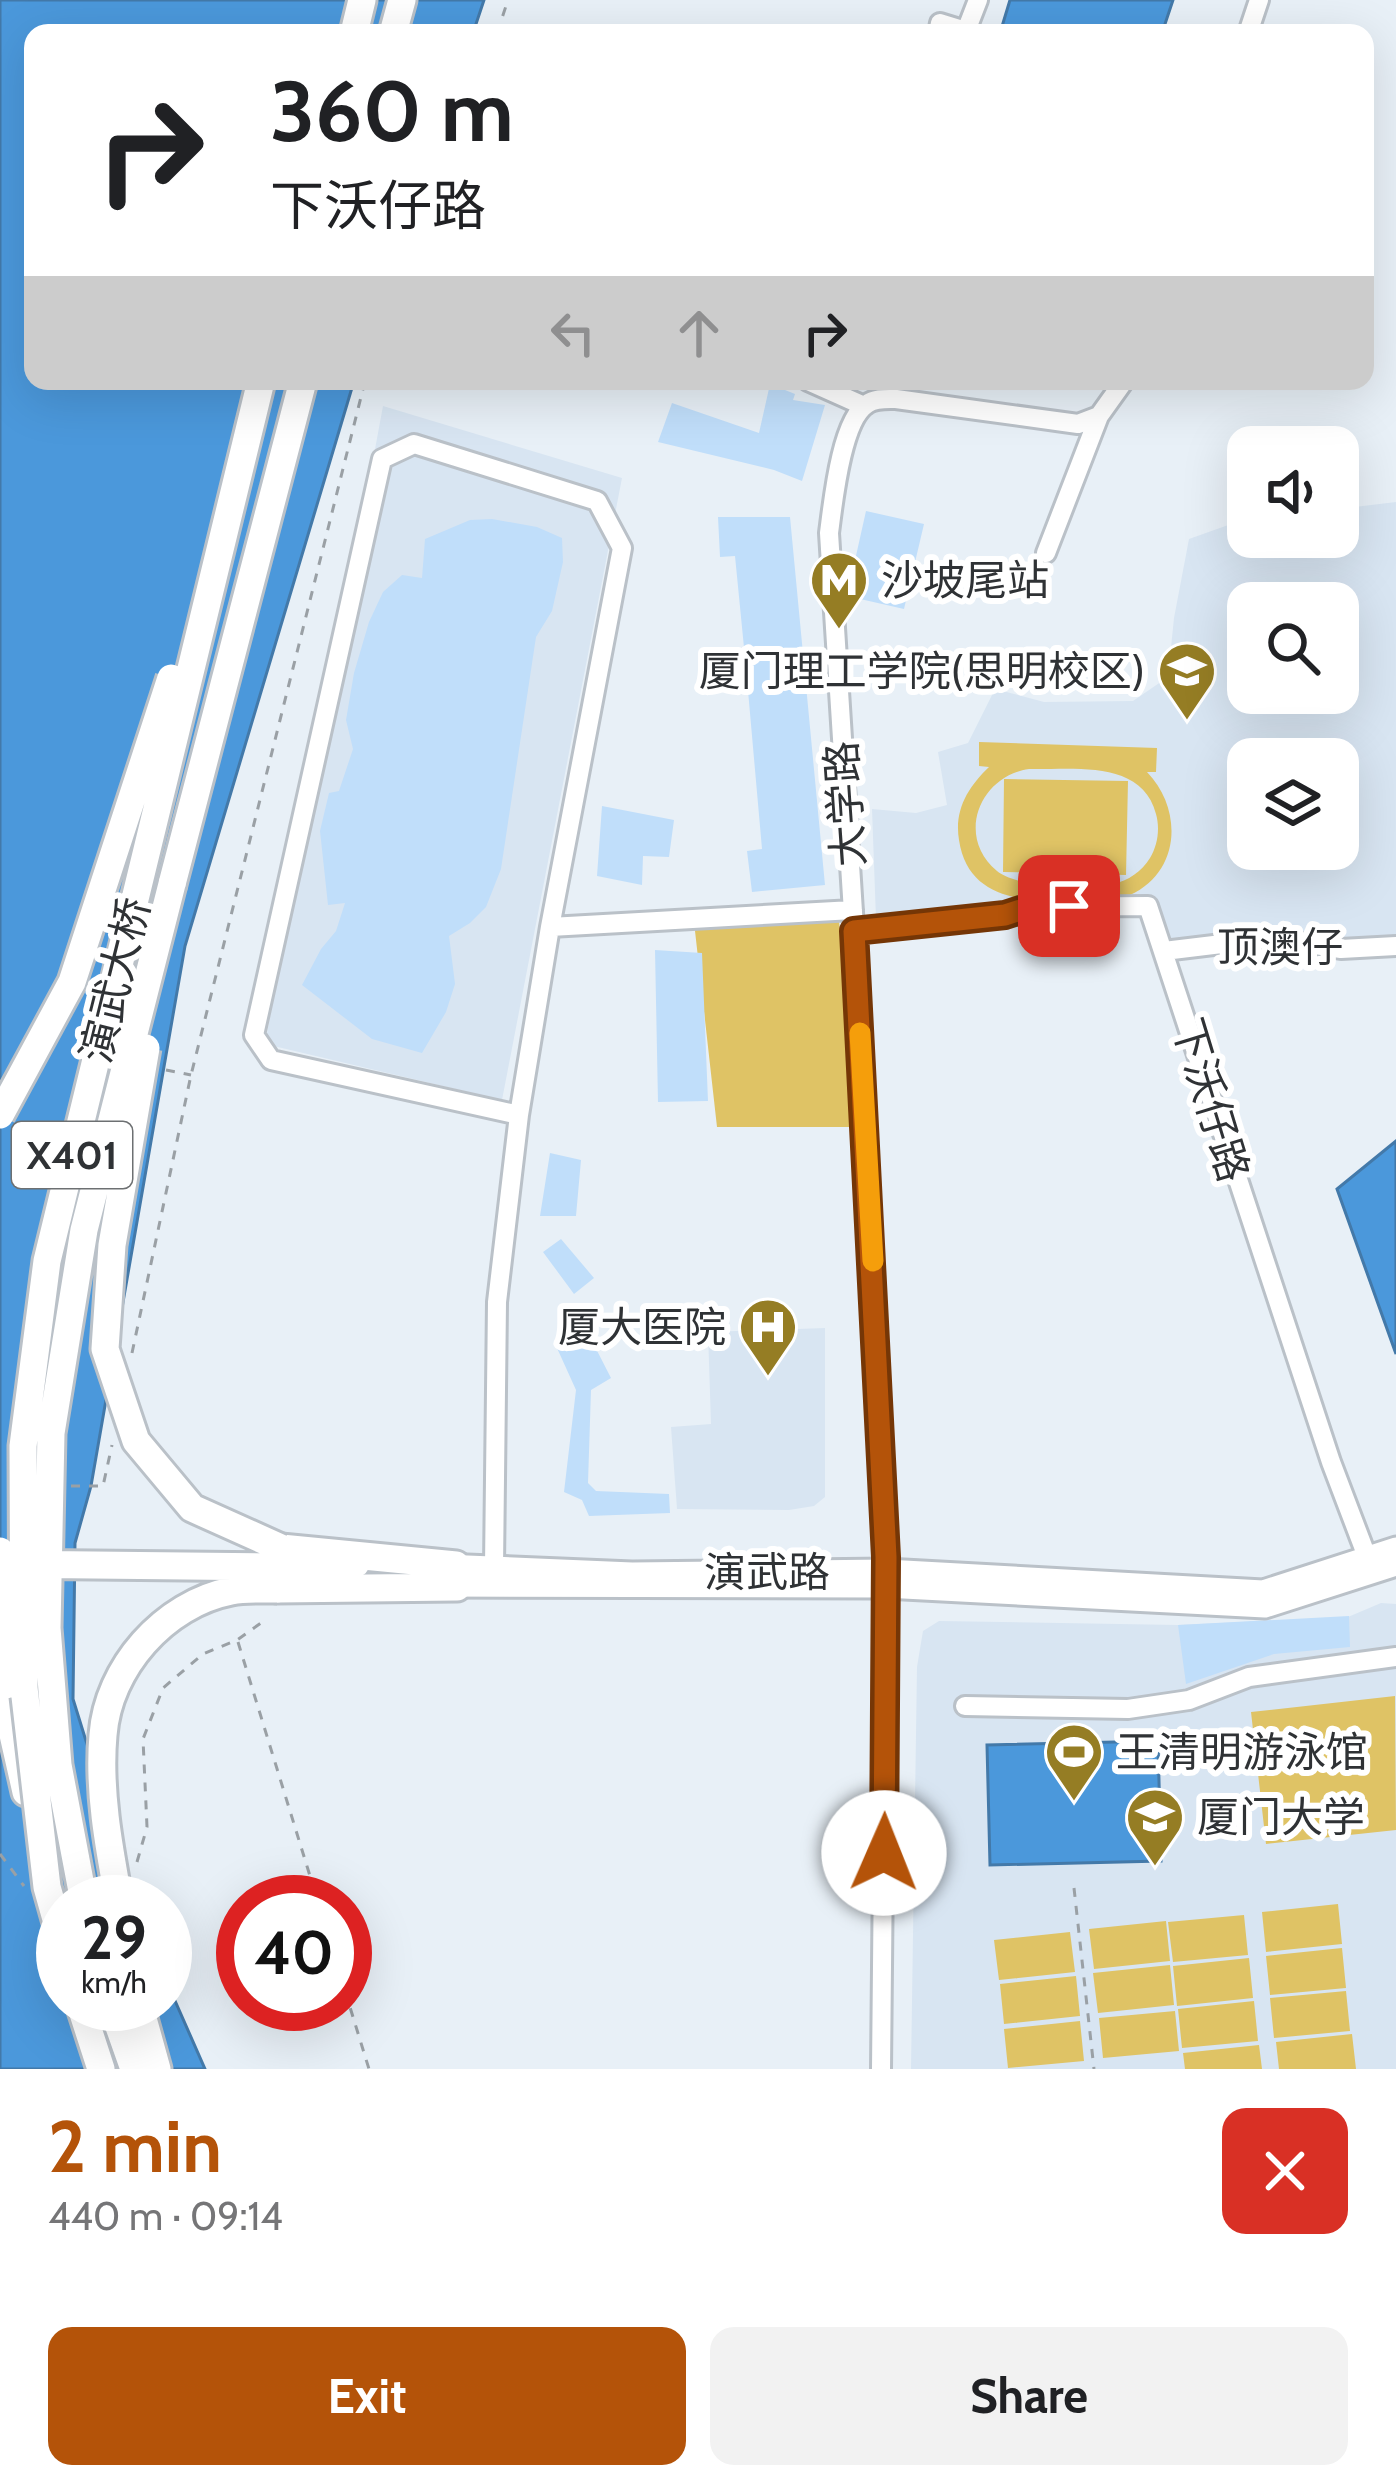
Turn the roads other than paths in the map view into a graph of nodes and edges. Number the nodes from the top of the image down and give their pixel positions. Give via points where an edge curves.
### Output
1 (259, 390) edge
2 (301, 390) edge
3 (828, 390) edge
4 (855, 390) edge
5 (1118, 390) edge
6 (864, 406) junction
7 (1099, 416) junction
8 (229, 503) junction
9 (1046, 553) dead end
10 (172, 884) junction
11 (853, 910) junction
12 (550, 927) junction
13 (854, 931) junction
14 (1396, 946) edge
15 (1164, 951) junction
16 (0, 1115) edge
17 (519, 1115) junction
18 (1396, 1548) edge
19 (0, 1551) edge
20 (0, 1564) edge
21 (1370, 1565) junction
22 (1396, 1565) edge
23 (494, 1567) junction
24 (277, 1571) junction
25 (456, 1576) junction
26 (885, 1579) junction
27 (0, 1580) edge
28 (1396, 1657) edge
29 (965, 1706) dead end
30 (39, 1875) edge
31 (41, 1875) edge
32 (79, 1875) edge
33 (115, 1875) edge
34 (89, 2031) edge
35 (121, 2031) edge
36 (146, 2031) edge
37 (101, 2069) edge
38 (134, 2069) edge
39 (157, 2069) edge
40 (881, 2069) edge

1 - 8 highway, 演武大桥 / X401, bridge
2 - 10 highway, 演武大桥 / X401
3 - 6 street
4 - 6 street
5 - 7 street
6 - 7 street via 896,398 1066,425
6 - 11 street, 大学路 via 836,477 829,532
7 - 9 street
8 - 16 highway, bridge via 72,982
8 - 31 highway, 演武大桥 / X401, bridge via 47,1261 22,1446 24,1688
10 - 24 highway, bridge via 112,1245 105,1349 136,1441 192,1508
10 - 32 highway, 演武大桥 / X401, bridge via 83,1229 51,1433 47,1628 58,1765
11 - 12 street
11 - 13 street, 大学路
12 - 17 street
12 - 17 street via 622,548 597,501 414,444 382,460 254,1035 271,1060
13 - 15 street, 下沃仔路 via 1030,907 1148,906
13 - 26 street, 大学路
14 - 15 street, 顶澳仔 via 1341,949 1272,938
15 - 21 street, 下沃仔路
17 - 23 street via 497,1302
18 - 21 main road, 演武路
19 - 30 highway, bridge via 7,1708
20 - 24 highway, bridge
21 - 22 main road, 演武路
21 - 26 main road, 演武路 via 1264,1607
23 - 25 main road, 演武路
23 - 26 main road, 演武路
24 - 25 highway
24 - 25 highway
24 - 27 highway, bridge
24 - 33 highway, bridge via 177,1612 141,1645 115,1688 101,1777
25 - 26 main road, 演武路
26 - 40 street, 大学路
28 - 29 street via 1249,1677 1189,1700 1128,1709
34 - 37 highway
35 - 38 highway
36 - 39 highway

